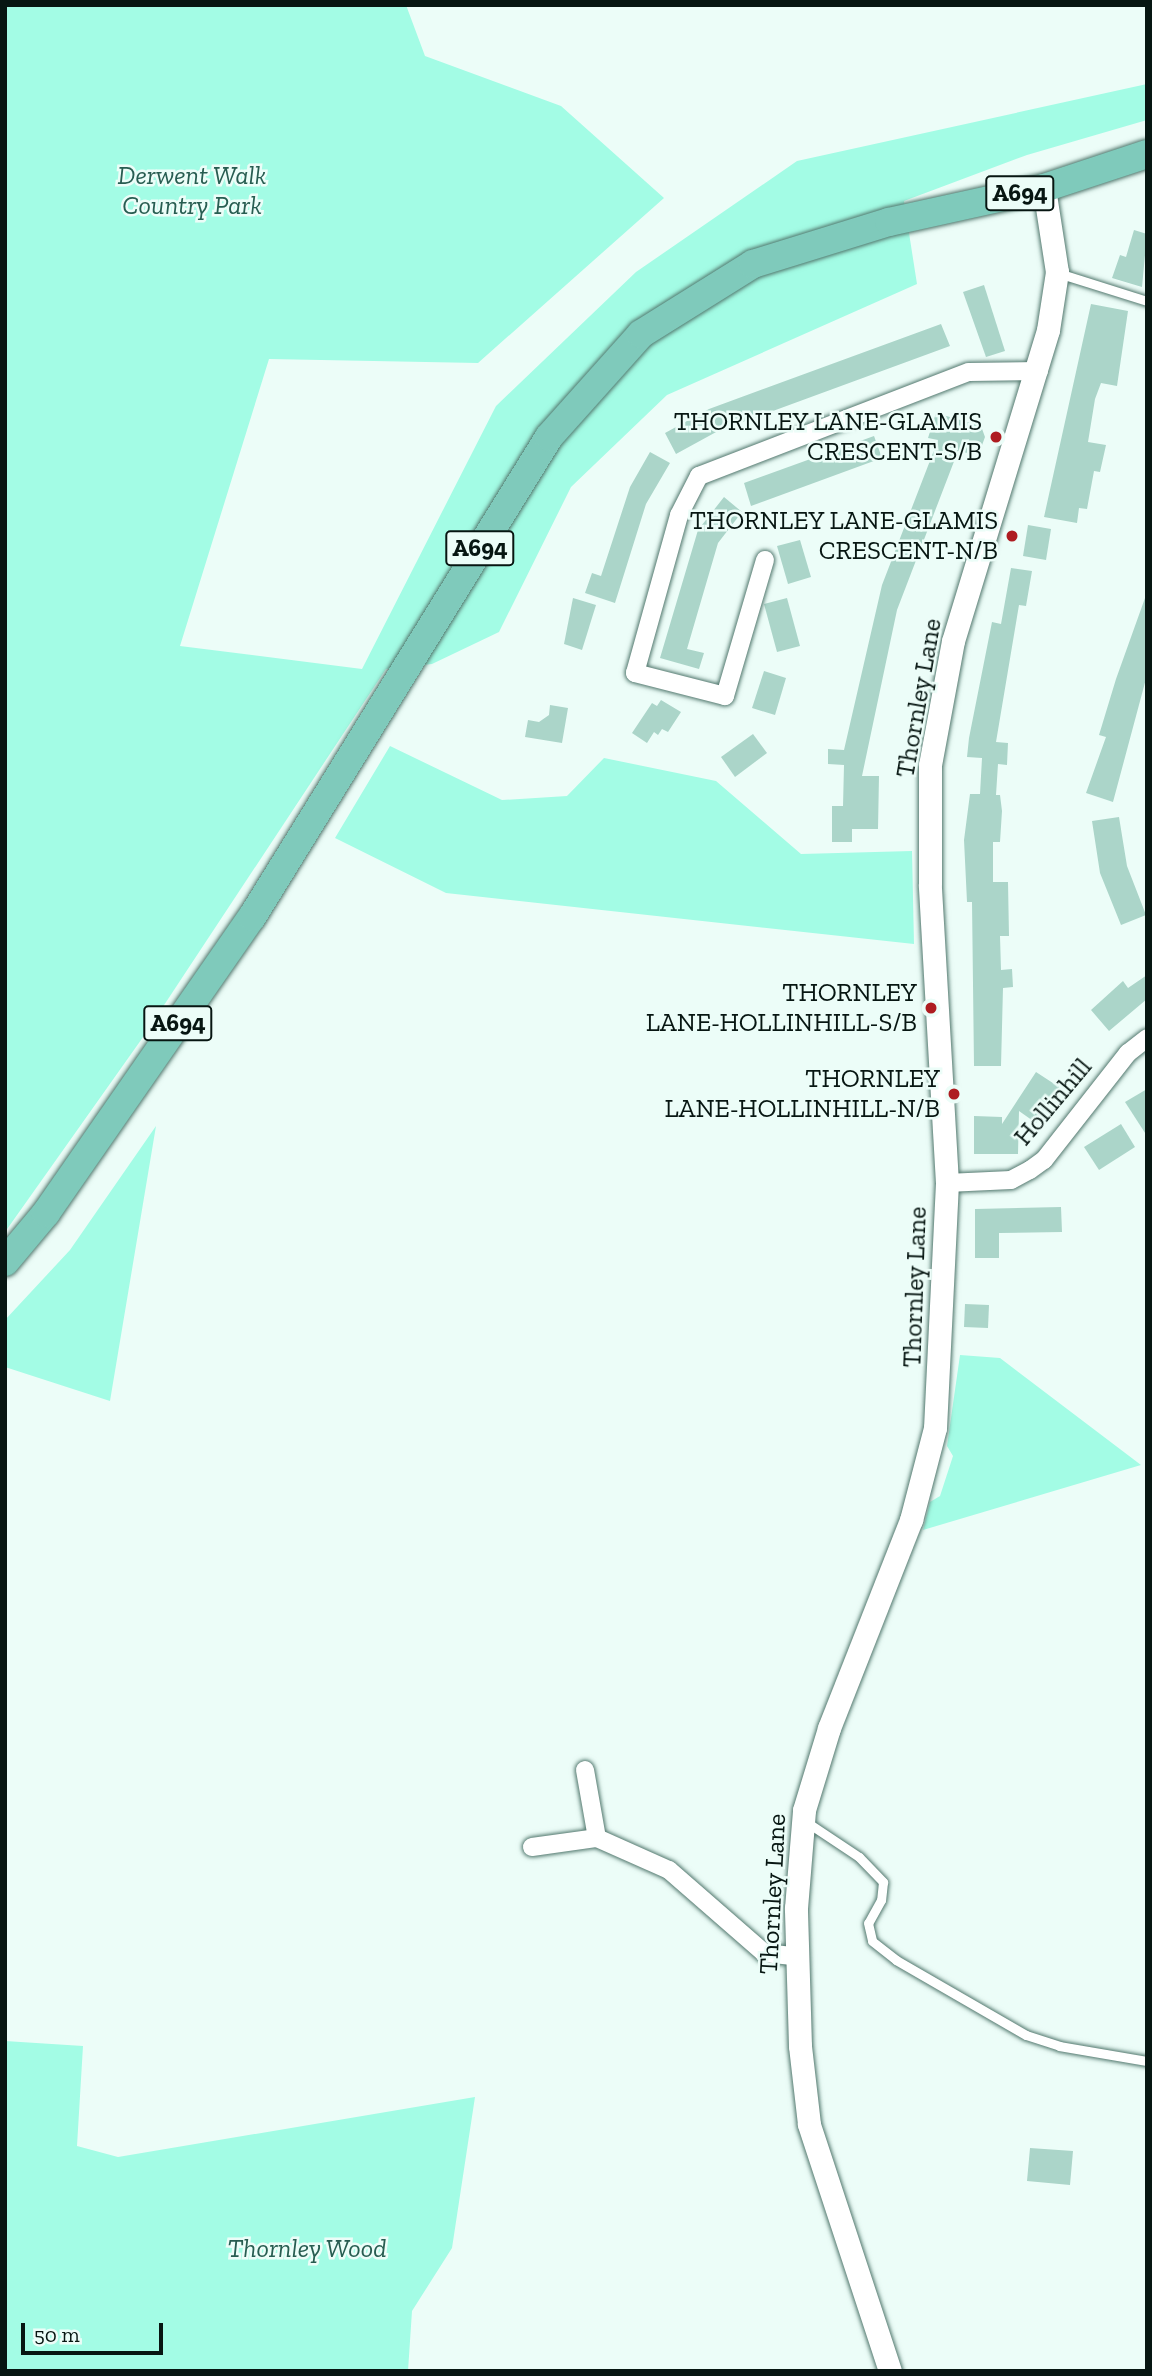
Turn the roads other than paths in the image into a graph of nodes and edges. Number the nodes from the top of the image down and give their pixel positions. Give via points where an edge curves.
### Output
1 (1147, 154) edge
2 (1044, 188) junction
3 (1057, 272) junction
4 (1147, 301) edge
5 (1039, 370) junction
6 (765, 560) dead end
7 (1147, 1038) edge
8 (947, 1183) junction
9 (5, 1262) edge
10 (585, 1770) dead end
11 (803, 1820) junction
12 (597, 1838) junction
13 (531, 1847) dead end
14 (794, 1956) junction
15 (1147, 2061) edge
16 (890, 2371) edge

1 - 2 main road, A694
2 - 3 street, Thornley Lane
2 - 9 main road, A694 via 890,222 753,264 641,334 549,437 252,917 46,1213
3 - 4 lane
3 - 5 street, Thornley Lane
5 - 6 street via 969,372 699,476 679,515 635,673 725,696
5 - 8 street, Thornley Lane via 953,641 930,765 930,884
7 - 8 street, Hollinhill via 1128,1053 1044,1160 1011,1180
8 - 11 street, Thornley Lane via 935,1428 911,1520 829,1728
10 - 12 street
11 - 14 street, Thornley Lane
11 - 15 lane via 859,1857 883,1882 881,1900 869,1923 872,1941 896,1960 1026,2035 1059,2046
12 - 13 street
12 - 14 street via 669,1870 764,1953
14 - 16 street, Thornley Lane via 809,2124

